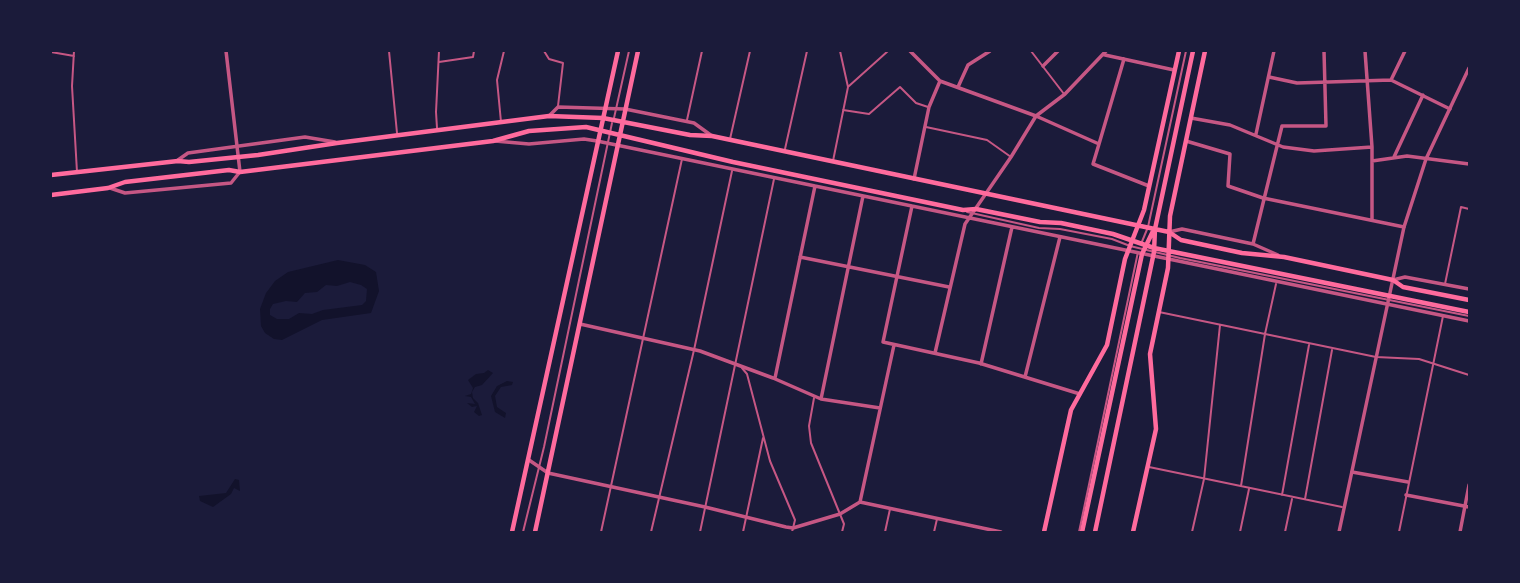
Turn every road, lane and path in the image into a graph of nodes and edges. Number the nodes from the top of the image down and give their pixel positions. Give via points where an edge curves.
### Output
1 (74, 51) edge
2 (226, 51) edge
3 (389, 51) edge
4 (439, 51) edge
5 (474, 51) edge
6 (504, 51) edge
7 (544, 51) edge
8 (618, 51) edge
9 (629, 51) edge
10 (638, 51) edge
11 (702, 51) edge
12 (750, 51) edge
13 (807, 51) edge
14 (840, 51) edge
15 (888, 51) edge
16 (910, 51) edge
17 (990, 51) edge
18 (1031, 51) edge
19 (1058, 51) edge
20 (1179, 51) edge
21 (1186, 51) edge
22 (1193, 51) edge
23 (1206, 51) edge
24 (1274, 51) edge
25 (1324, 51) edge
26 (1365, 51) edge
27 (1405, 51) edge
28 (51, 52) edge
29 (1105, 53) edge
30 (74, 56) junction
31 (1124, 60) junction
32 (438, 62) junction
33 (1043, 66) junction
34 (1469, 68) edge
35 (1174, 70) junction
36 (1269, 77) junction
37 (1367, 80) junction
38 (1391, 80) junction
39 (940, 81) junction
40 (1326, 81) junction
41 (848, 87) junction
42 (958, 87) junction
43 (1065, 94) junction
44 (1423, 95) junction
45 (558, 107) junction
46 (929, 107) junction
47 (605, 108) junction
48 (616, 108) junction
49 (625, 109) junction
50 (1450, 109) junction
51 (843, 110) junction
52 (549, 116) junction
53 (1036, 116) junction
54 (603, 118) junction
55 (1191, 118) junction
56 (613, 120) junction
57 (501, 121) junction
58 (687, 121) junction
59 (623, 122) junction
60 (925, 127) junction
61 (438, 129) junction
62 (600, 130) junction
63 (610, 131) junction
64 (1256, 134) junction
65 (397, 135) junction
66 (620, 135) junction
67 (712, 136) junction
68 (730, 140) junction
69 (493, 141) junction
70 (597, 141) junction
71 (1186, 141) junction
72 (337, 143) junction
73 (608, 143) junction
74 (1099, 144) junction
75 (1278, 144) junction
76 (618, 145) junction
77 (237, 146) junction
78 (1372, 147) junction
79 (785, 152) junction
80 (238, 157) junction
81 (1012, 157) junction
82 (1394, 157) junction
83 (683, 158) junction
84 (1426, 159) junction
85 (178, 161) junction
86 (1372, 161) junction
87 (833, 162) junction
88 (1469, 164) edge
89 (732, 169) junction
90 (240, 172) junction
91 (77, 173) junction
92 (51, 176) edge
93 (775, 178) junction
94 (914, 178) junction
95 (815, 186) junction
96 (1149, 186) junction
97 (108, 188) junction
98 (986, 194) junction
99 (51, 195) edge
100 (863, 196) junction
101 (1263, 198) junction
102 (912, 206) junction
103 (1469, 209) edge
104 (972, 214) junction
105 (1372, 220) junction
106 (1138, 225) junction
107 (1012, 227) junction
108 (1148, 227) junction
109 (1404, 227) junction
110 (1155, 229) junction
111 (1169, 232) junction
112 (1060, 237) junction
113 (1253, 244) junction
114 (1130, 247) junction
115 (1141, 249) junction
116 (1154, 252) junction
117 (1169, 255) junction
118 (800, 257) junction
119 (1284, 257) junction
120 (849, 267) junction
121 (897, 277) junction
122 (1393, 280) junction
123 (1276, 281) junction
124 (1445, 285) junction
125 (950, 288) junction
126 (1469, 289) edge
127 (1389, 300) junction
128 (1469, 300) edge
129 (1158, 312) junction
130 (1443, 315) junction
131 (1469, 316) edge
132 (580, 324) junction
133 (1220, 325) junction
134 (1265, 334) junction
135 (645, 338) junction
136 (1310, 344) junction
137 (894, 345) junction
138 (1332, 348) junction
139 (694, 350) junction
140 (935, 353) junction
141 (1376, 357) junction
142 (1434, 363) junction
143 (736, 364) junction
144 (981, 364) junction
145 (1469, 375) edge
146 (1025, 377) junction
147 (775, 378) junction
148 (1080, 394) junction
149 (814, 397) junction
150 (821, 399) junction
151 (880, 408) junction
152 (763, 437) junction
153 (528, 460) junction
154 (538, 467) junction
155 (1148, 467) junction
156 (1352, 472) junction
157 (548, 473) junction
158 (1204, 479) junction
159 (1408, 482) junction
160 (1469, 485) edge
161 (1241, 486) junction
162 (611, 487) junction
163 (1249, 488) junction
164 (1406, 495) junction
165 (1282, 496) junction
166 (659, 497) junction
167 (1293, 498) junction
168 (1305, 500) junction
169 (860, 502) junction
170 (1467, 506) edge
171 (705, 507) junction
172 (890, 508) junction
173 (1344, 508) junction
174 (840, 514) junction
175 (746, 516) junction
176 (937, 518) junction
177 (793, 530) edge
178 (981, 530) edge
179 (512, 532) edge
180 (523, 532) edge
181 (535, 532) edge
182 (601, 532) edge
183 (652, 532) edge
184 (700, 532) edge
185 (743, 532) edge
186 (842, 532) edge
187 (885, 532) edge
188 (934, 532) edge
189 (1001, 532) edge
190 (1044, 532) edge
191 (1080, 532) edge
192 (1095, 532) edge
193 (1133, 532) edge
194 (1192, 532) edge
195 (1240, 532) edge
196 (1285, 532) edge
197 (1339, 532) edge
198 (1399, 532) edge
199 (1460, 532) edge

1 - 30 lane
2 - 77 street
3 - 65 lane
4 - 32 lane
5 - 32 lane via 473,57
6 - 57 lane via 497,80
7 - 45 lane via 549,59 563,62
8 - 47 main road
9 - 48 lane
10 - 49 main road
11 - 58 lane
12 - 68 lane
13 - 79 lane
14 - 41 lane
15 - 41 lane
16 - 39 street
17 - 42 street via 968,65
18 - 33 lane
19 - 33 street
20 - 35 main road
21 - 108 lane
22 - 110 main road
23 - 55 main road
24 - 36 street
25 - 40 street
26 - 37 street
27 - 38 street
28 - 30 lane
29 - 31 street
29 - 43 street
30 - 91 lane
31 - 35 street
31 - 74 street
32 - 61 lane
33 - 43 lane
34 - 50 street
35 - 96 main road
36 - 40 street via 1297,83
36 - 64 street
37 - 38 street
37 - 40 street
37 - 78 street
38 - 44 street
39 - 42 street
39 - 46 street
40 - 75 street via 1326,126 1282,126
41 - 51 lane
42 - 53 street
43 - 53 street
44 - 50 street
44 - 82 street
45 - 47 street
45 - 52 street
46 - 51 lane via 916,103 901,87 869,114
46 - 60 street
47 - 48 street
47 - 54 main road
48 - 49 street
48 - 56 lane
49 - 58 street
49 - 59 main road
50 - 84 street
51 - 87 lane
52 - 54 main road
52 - 57 main road
53 - 74 street
53 - 81 street
54 - 56 main road
54 - 62 main road
55 - 64 street
55 - 71 main road
56 - 59 main road
56 - 63 lane
57 - 61 main road
58 - 67 street
59 - 66 main road
59 - 67 main road
60 - 81 lane via 987,140
60 - 94 street
61 - 65 main road
62 - 63 main road
62 - 69 main road via 529,131
62 - 70 main road
63 - 66 main road
63 - 73 lane
64 - 75 street
65 - 72 main road
66 - 76 main road
66 - 104 main road
67 - 68 main road
68 - 79 main road
69 - 70 street
69 - 90 main road
70 - 73 street
70 - 153 main road
71 - 101 street via 1230,154 1228,187
71 - 111 main road
72 - 77 street via 305,137
72 - 80 main road
73 - 76 street
73 - 154 lane
74 - 96 street via 1093,164
75 - 78 street via 1314,151
75 - 101 street
76 - 83 street
76 - 132 main road
77 - 80 street
77 - 85 street via 188,153
78 - 86 street
79 - 87 main road
80 - 85 main road
80 - 90 street
81 - 98 street
82 - 84 street
82 - 86 street
83 - 89 street
83 - 135 lane
84 - 88 street
84 - 109 street
85 - 91 main road
86 - 105 street
87 - 94 main road
89 - 93 street
89 - 139 lane
90 - 97 main road via 125,182
90 - 97 street via 231,183 125,194
91 - 92 main road
93 - 95 street
93 - 143 lane
94 - 98 main road
95 - 100 street
95 - 118 street
96 - 106 main road
97 - 99 main road
98 - 104 street
98 - 106 main road
100 - 102 street
100 - 120 street
101 - 105 street
101 - 113 street
102 - 104 street
102 - 121 street
103 - 124 lane via 1461,207
104 - 107 street
104 - 114 main road via 1061,223 1113,234
104 - 125 street via 965,224
105 - 109 street
106 - 108 main road
106 - 114 main road
107 - 112 street
107 - 144 street
108 - 110 main road
108 - 115 lane
109 - 122 street
110 - 111 main road
110 - 115 main road
110 - 116 main road
111 - 113 street via 1182,229
111 - 117 main road
111 - 119 main road via 1181,240
112 - 114 street
112 - 146 street
113 - 119 street
114 - 115 main road
114 - 115 street
114 - 148 main road via 1107,345
115 - 116 main road
115 - 116 street
115 - 191 main road
116 - 117 main road
116 - 192 main road
117 - 123 street
117 - 127 main road
117 - 129 main road
118 - 120 street
118 - 147 street
119 - 122 main road
120 - 121 street
120 - 150 street
121 - 125 street
121 - 137 street via 883,342
122 - 124 street via 1405,276
122 - 127 street
122 - 128 main road via 1402,287
123 - 127 street
123 - 134 lane
124 - 126 street
125 - 140 street
127 - 130 street
127 - 131 main road
127 - 141 street
129 - 133 lane
129 - 155 main road via 1150,354 1156,429
130 - 131 street
130 - 142 lane
132 - 135 street
132 - 157 main road
133 - 134 lane
133 - 158 lane
134 - 136 lane
134 - 161 lane
135 - 139 street
135 - 162 lane
136 - 138 lane
136 - 165 lane
137 - 140 street
137 - 151 street
138 - 141 lane
138 - 168 lane
139 - 143 street
139 - 166 lane
140 - 144 street
141 - 142 lane
141 - 156 street
142 - 145 lane
142 - 159 lane
143 - 147 street
143 - 152 lane via 747,373
143 - 171 lane
144 - 146 street
146 - 148 street
147 - 149 street
148 - 190 main road via 1069,418
149 - 150 street
149 - 174 lane via 811,443
150 - 151 street
151 - 169 street
152 - 175 lane
152 - 177 lane via 795,520
153 - 154 street
153 - 179 main road
154 - 157 street
154 - 180 lane
155 - 158 lane
155 - 193 main road
156 - 159 street
156 - 173 street
157 - 162 street
157 - 181 main road
158 - 161 lane
158 - 194 lane
159 - 164 lane
160 - 170 street
161 - 163 lane
162 - 166 street
162 - 182 lane
163 - 165 lane
163 - 195 lane
164 - 170 street
164 - 198 lane
165 - 167 lane
166 - 171 street
166 - 183 lane
167 - 168 lane
167 - 196 lane
168 - 173 lane
169 - 172 street
169 - 174 street
170 - 199 street
171 - 175 street
171 - 184 lane
172 - 176 street
172 - 187 lane
173 - 197 street
174 - 177 street
174 - 186 lane
175 - 177 street
175 - 185 lane
176 - 178 street
176 - 188 lane
178 - 189 street

